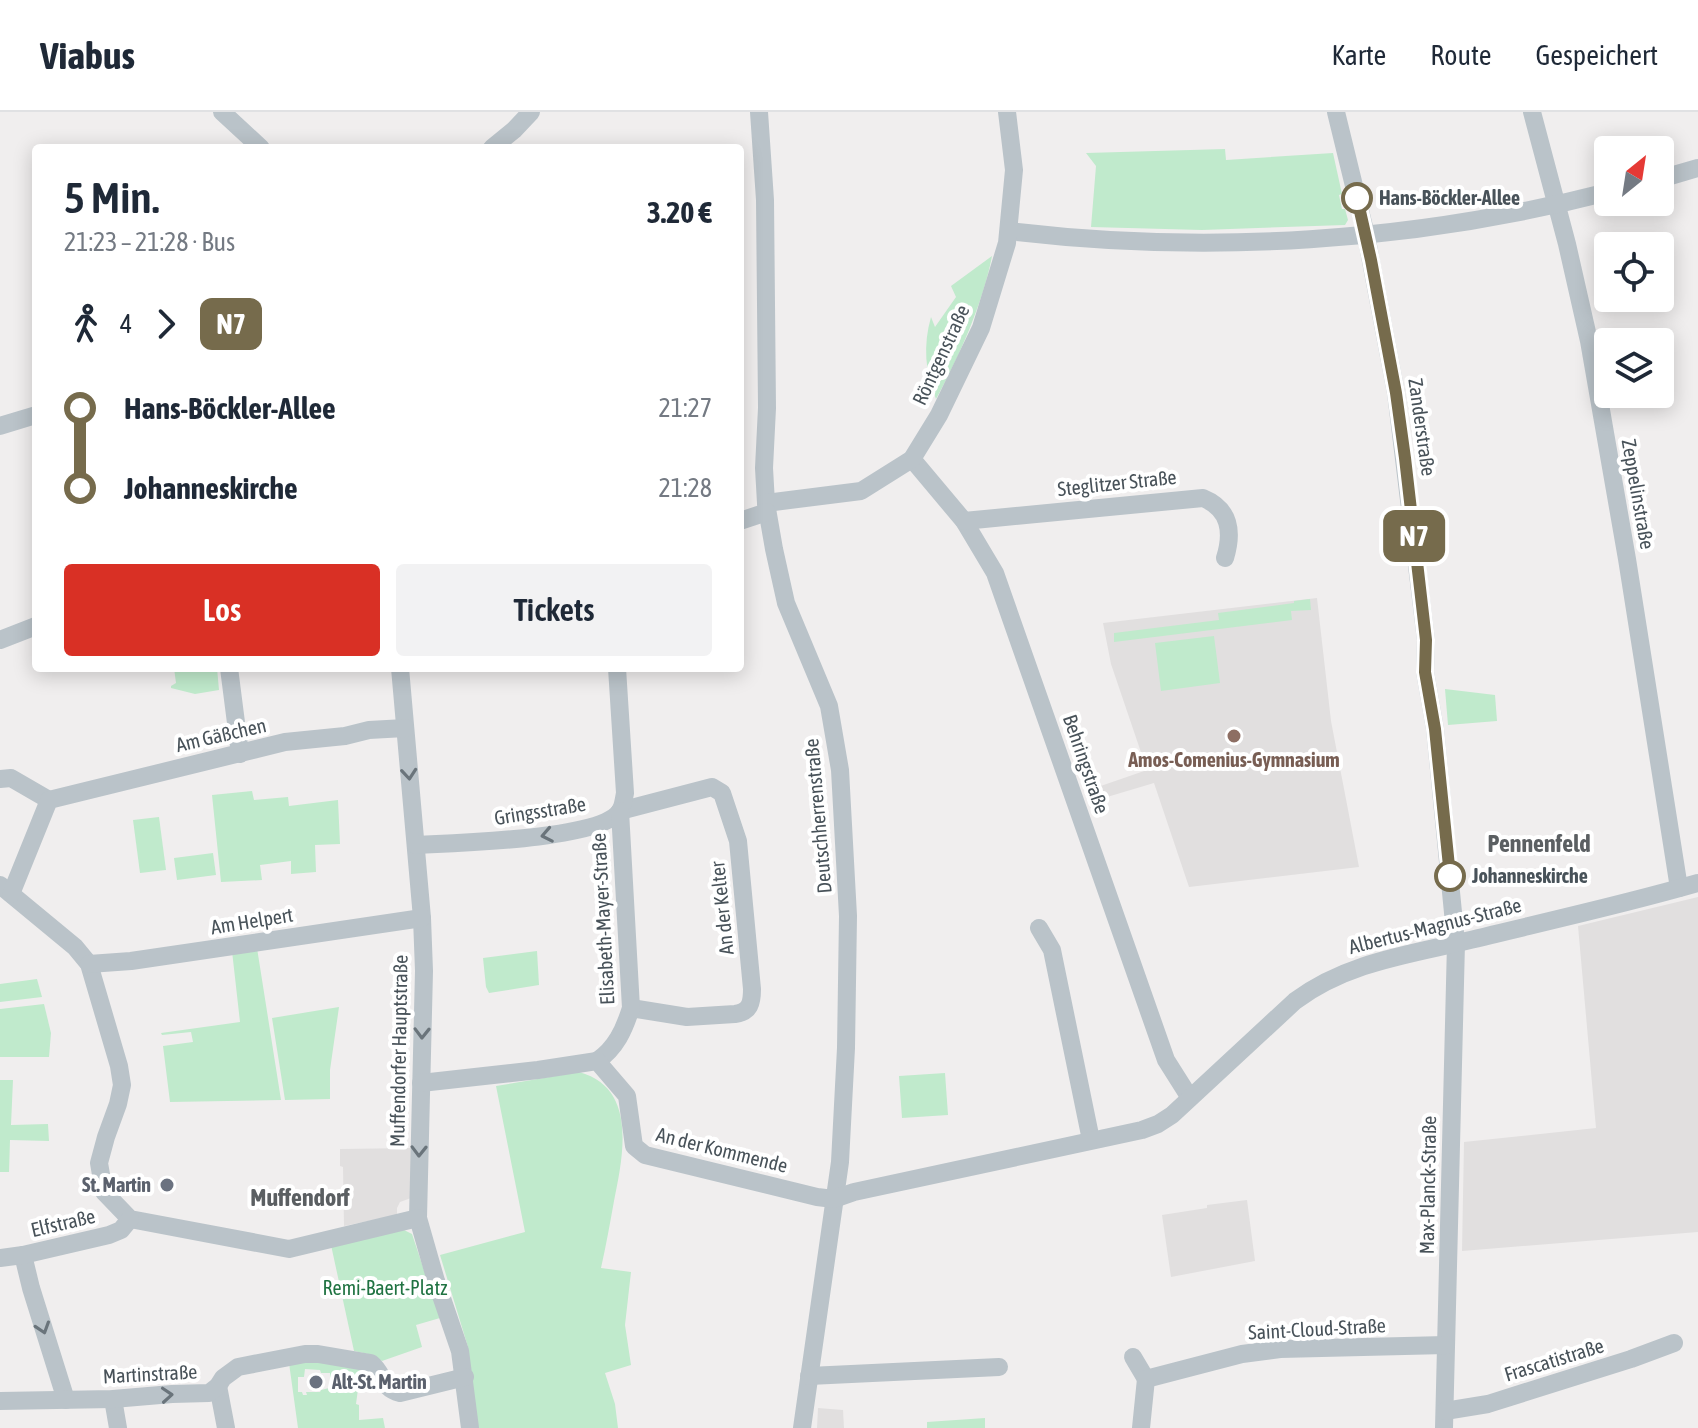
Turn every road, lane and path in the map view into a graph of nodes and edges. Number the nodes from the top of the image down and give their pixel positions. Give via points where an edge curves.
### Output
1 (222, 112) edge
2 (531, 112) edge
3 (759, 112) edge
4 (1007, 112) edge
5 (1336, 112) edge
6 (1532, 112) edge
7 (257, 144) edge
8 (497, 144) edge
9 (1698, 168) edge
10 (1674, 175) edge
11 (1594, 196) edge
12 (1557, 205) junction
13 (1009, 231) junction
14 (1366, 235) junction
15 (32, 416) edge
16 (0, 426) edge
17 (912, 459) junction
18 (767, 507) junction
19 (744, 519) edge
20 (964, 521) junction
21 (1225, 558) dead end
22 (32, 628) edge
23 (0, 640) edge
24 (230, 672) edge
25 (400, 672) edge
26 (617, 672) edge
27 (405, 728) junction
28 (240, 754) junction
29 (0, 779) edge
30 (49, 800) junction
31 (620, 811) junction
32 (416, 845) junction
33 (1698, 883) edge
34 (1679, 888) junction
35 (6, 890) edge
36 (422, 918) junction
37 (1039, 928) dead end
38 (1456, 943) junction
39 (89, 964) junction
40 (631, 1008) junction
41 (597, 1061) junction
42 (421, 1083) junction
43 (1190, 1098) junction
44 (1091, 1140) junction
45 (834, 1199) junction
46 (418, 1218) junction
47 (130, 1219) junction
48 (23, 1255) junction
49 (0, 1258) edge
50 (1674, 1343) dead end
51 (1446, 1345) junction
52 (1133, 1357) dead end
53 (999, 1367) dead end
54 (809, 1376) junction
55 (465, 1377) junction
56 (1146, 1379) junction
57 (218, 1386) junction
58 (113, 1399) junction
59 (66, 1400) junction
60 (0, 1401) edge
61 (1444, 1419) edge
62 (118, 1428) edge
63 (226, 1428) edge
64 (470, 1428) edge
65 (802, 1428) edge
66 (1141, 1428) edge

1 - 7 street
2 - 8 street
3 - 18 street, Deutschherrenstraße via 765,200
4 - 13 street, Röntgenstraße via 1014,170
5 - 14 street, Zanderstraße
6 - 12 street, Zeppelinstraße
9 - 10 street
11 - 12 street
12 - 14 street
12 - 34 street, Zeppelinstraße via 1592,357
13 - 14 street via 1214,243
13 - 17 street, Röntgenstraße via 981,328
14 - 38 street, Zanderstraße via 1405,458
15 - 16 street
17 - 18 street, Röntgenstraße via 861,491
17 - 20 street, Behringstraße
18 - 19 street
18 - 45 street, Deutschherrenstraße via 786,603 829,706 840,770 848,980
20 - 21 street, Steglitzer Straße via 1203,498 1225,514
20 - 43 street, Behringstraße via 995,573 1166,1060
22 - 23 street
24 - 28 street
25 - 27 street, Muffendorfer Hauptstraße
26 - 31 street via 625,793
27 - 28 street, Am Gäßchen via 285,742
27 -> 32 street, Muffendorfer Hauptstraße
28 - 30 street, Am Gäßchen
29 - 30 street via 11,778
30 - 35 street
31 -> 32 street, Gringsstraße via 605,822 546,836
31 - 40 street, Elisabeth-Mayer-Straße
31 - 40 street, An der Kelter via 712,787 722,793 738,841 752,989 752,1002 743,1013 687,1017
32 - 36 street, Muffendorfer Hauptstraße
33 - 34 street, Albertus-Magnus-Straße
34 - 38 street, Albertus-Magnus-Straße
35 - 39 street
36 - 39 street, Am Helpert
36 -> 42 street, Muffendorfer Hauptstraße
37 - 44 street via 1052,950
38 - 43 street, Albertus-Magnus-Straße via 1362,965 1313,987
38 - 51 street, Max-Planck-Straße
39 - 47 street via 122,1085 99,1163 104,1192
40 - 41 street, Elisabeth-Mayer-Straße via 609,1053
41 - 42 street
41 - 45 street, An der Kommende via 627,1096 634,1146 645,1155
42 -> 46 street, Muffendorfer Hauptstraße
43 - 44 street, Albertus-Magnus-Straße via 1158,1124
44 - 45 street, Albertus-Magnus-Straße
45 - 54 street, Deutschherrenstraße
46 - 47 street via 289,1249
46 - 55 street, Muffendorfer Hauptstraße
47 - 48 street, Elfstraße via 109,1235
48 - 49 street, Elfstraße
48 -> 59 street
50 - 61 street, Frascatistraße
51 - 56 street, Saint-Cloud-Straße via 1280,1349
51 - 61 street, Max-Planck-Straße
52 - 56 street
53 - 54 street
54 - 65 street, Deutschherrenstraße
55 - 57 street, Martinstraße via 400,1393 385,1386 371,1363 318,1354 238,1367
55 - 64 street, Muffendorfer Hauptstraße
56 - 66 street
58 -> 57 street, Martinstraße via 209,1393
57 - 63 street
58 - 59 street, Martinstraße
58 - 62 street
59 - 60 street, Martinstraße

